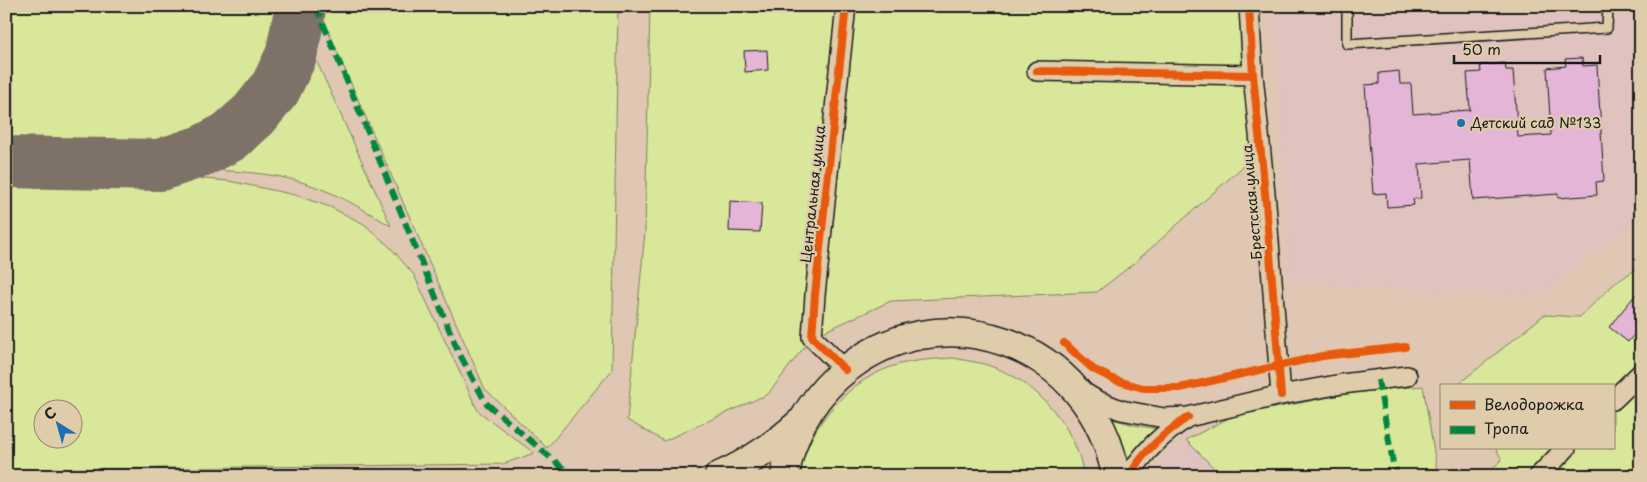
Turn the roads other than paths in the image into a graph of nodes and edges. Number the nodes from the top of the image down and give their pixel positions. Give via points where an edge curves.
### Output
1 (846, 6) edge
2 (1249, 6) edge
3 (1347, 6) edge
4 (1608, 6) edge
5 (1037, 71) dead end
6 (1253, 75) junction
7 (845, 370) junction
8 (1641, 373) edge
9 (1407, 376) dead end
10 (1074, 387) junction
11 (1281, 395) junction
12 (1614, 399) edge
13 (1188, 417) junction
14 (805, 418) junction
15 (1564, 450) edge
16 (719, 476) edge
17 (785, 476) edge
18 (1116, 476) edge
19 (1129, 476) edge
20 (1539, 476) edge

1 - 7 street, Центральная улица via 812,337
2 - 6 street, Брестская улица
3 - 4 lane via 1347,44 1607,28
5 - 6 street
6 - 11 street, Брестская улица
7 - 10 main road via 862,358 901,340 921,335 963,333 1024,349 1059,372
7 - 14 main road via 816,400
8 - 12 street
9 - 11 street
10 - 13 street via 1121,410 1164,418
10 - 18 main road via 1099,421
11 - 13 street
13 - 19 street via 1152,445
14 - 16 main road via 761,453
14 - 17 main road via 792,447
15 - 20 street

